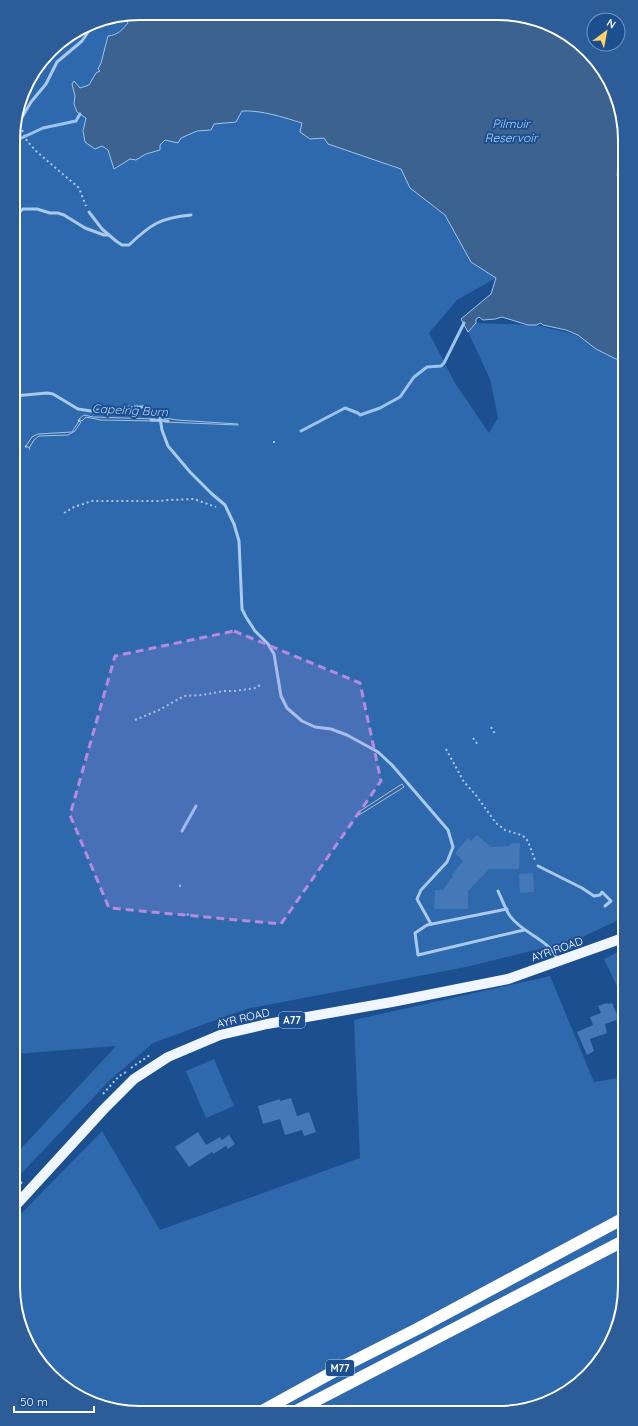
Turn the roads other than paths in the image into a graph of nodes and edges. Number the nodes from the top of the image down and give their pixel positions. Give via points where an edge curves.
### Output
1 (88, 32) edge
2 (23, 116) edge
3 (20, 212) edge
4 (89, 212) road end
5 (191, 215) dead end
6 (109, 235) junction
7 (20, 395) edge
8 (538, 866) dead end
9 (498, 890) dead end
10 (605, 906) dead end
11 (507, 909) junction
12 (431, 924) junction
13 (524, 930) junction
14 (618, 940) edge
15 (559, 961) junction
16 (20, 1201) edge
17 (618, 1221) edge
18 (618, 1243) edge
19 (271, 1406) edge
20 (306, 1406) edge

1 - 2 lane via 57,62 46,84
3 - 6 lane via 23,209 37,209 50,214 58,213 85,228
4 - 6 lane
5 - 6 lane via 163,220 152,225 129,245 122,245
7 - 12 lane via 53,394 78,409 91,411 149,407 156,412 168,446 190,472 225,505 234,524 239,541 242,609 274,654 281,696 287,708 302,721 347,735 378,752 448,830 453,847 447,862 421,890 417,899
8 - 10 lane via 594,896 602,892 612,901
9 - 11 lane
11 - 12 lane
11 - 13 lane via 510,916
12 - 13 lane via 415,933 418,955
13 - 15 lane via 542,941 554,952
14 - 15 main road, AYR ROAD / A77
15 - 16 main road, AYR ROAD / A77 via 508,979 220,1035 168,1057 134,1079
17 - 19 highway, M77
18 - 20 highway, M77

